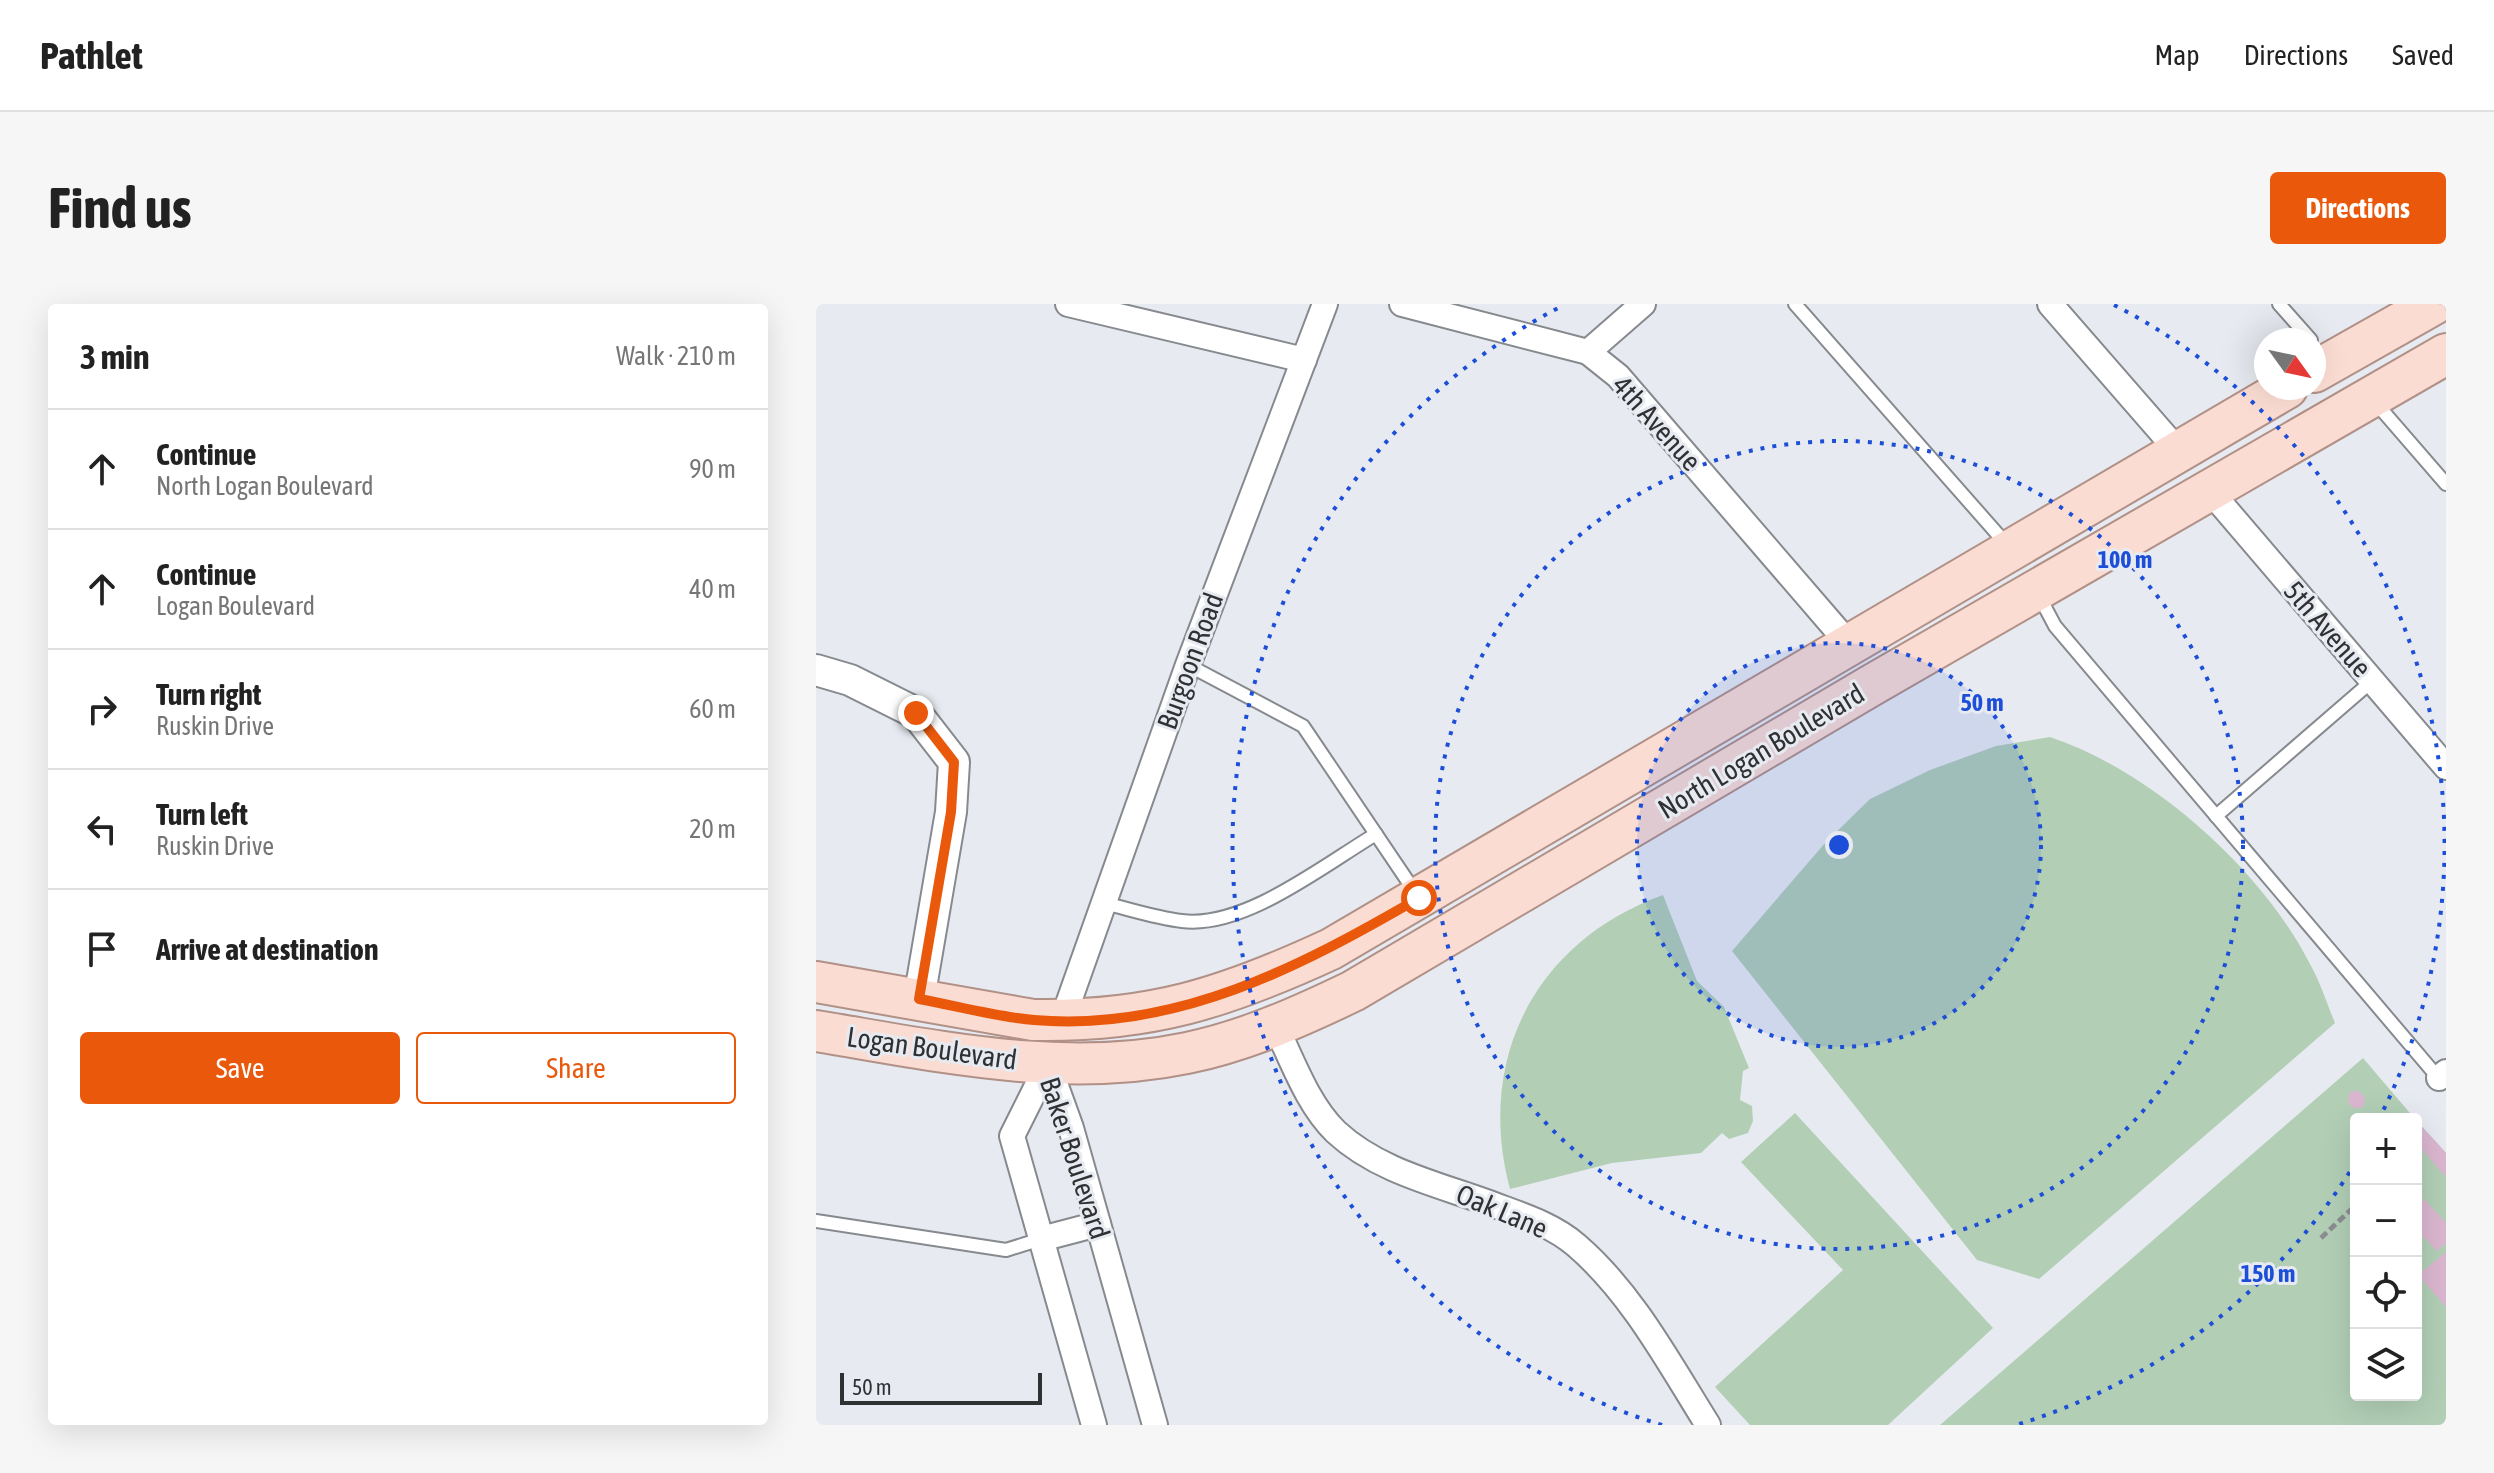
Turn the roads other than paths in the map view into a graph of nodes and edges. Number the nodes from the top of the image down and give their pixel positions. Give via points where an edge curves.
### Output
1 (1068, 304) edge
2 (1325, 304) edge
3 (1402, 304) edge
4 (1643, 304) edge
5 (1795, 304) edge
6 (2050, 304) edge
7 (2279, 304) edge
8 (2434, 304) edge
9 (2297, 328) edge
10 (2326, 351) edge
11 (1588, 352) junction
12 (2446, 354) edge
13 (1304, 360) junction
14 (2371, 397) junction
15 (2266, 400) edge
16 (2178, 451) junction
17 (2446, 484) edge
18 (2210, 491) junction
19 (2011, 549) junction
20 (2036, 591) junction
21 (1849, 644) junction
22 (1188, 665) junction
23 (816, 670) edge
24 (2372, 681) junction
25 (2446, 767) edge
26 (2216, 816) junction
27 (1376, 834) junction
28 (1419, 898) junction
29 (1104, 903) junction
30 (816, 982) edge
31 (919, 999) junction
32 (1062, 1021) junction
33 (1276, 1027) junction
34 (816, 1031) edge
35 (1048, 1064) junction
36 (2444, 1079) edge
37 (816, 1221) edge
38 (1098, 1224) junction
39 (1041, 1239) junction
40 (1094, 1425) edge
41 (1155, 1425) edge
42 (1708, 1425) edge

1 - 13 street via 1146,317
2 - 13 street, Burgoon Road
3 - 11 street, 4th Avenue
4 - 11 street
5 - 19 lane
6 - 16 street
7 - 9 lane
8 - 10 main road
11 - 21 street, 4th Avenue via 1618,376
12 - 14 main road, North Logan Boulevard
13 - 22 street, Burgoon Road
14 - 17 lane
14 - 18 main road, North Logan Boulevard
15 - 16 main road, North Logan Boulevard
16 - 19 main road, North Logan Boulevard
18 - 20 main road, North Logan Boulevard
18 - 24 street, 5th Avenue
19 - 21 main road, North Logan Boulevard
20 - 26 lane via 2055,626
20 - 33 main road, North Logan Boulevard via 1353,991
21 - 28 main road, North Logan Boulevard
22 - 27 lane via 1303,726
22 - 29 street, Burgoon Road
23 - 31 street via 850,680 916,713 954,762 951,812
24 - 25 street, 5th Avenue
24 - 26 lane
26 - 36 lane
27 - 28 lane
27 - 29 lane via 1258,905 1215,921 1183,922
28 - 32 main road, North Logan Boulevard via 1331,949 1257,983 1122,1019
29 - 32 street, Burgoon Road
30 - 31 main road, Logan Boulevard
31 - 32 main road, Logan Boulevard
32 - 35 main road
33 - 35 main road, North Logan Boulevard via 1186,1053
33 - 42 street, Oak Lane via 1309,1094 1335,1131 1378,1162 1537,1221 1575,1243 1646,1326
34 - 35 main road, Logan Boulevard
35 - 38 street, Baker Boulevard
35 - 39 street, Baker Boulevard via 1012,1136
37 - 39 lane via 1006,1250
38 - 39 street
38 - 41 street, Baker Boulevard
39 - 40 street, Baker Boulevard

